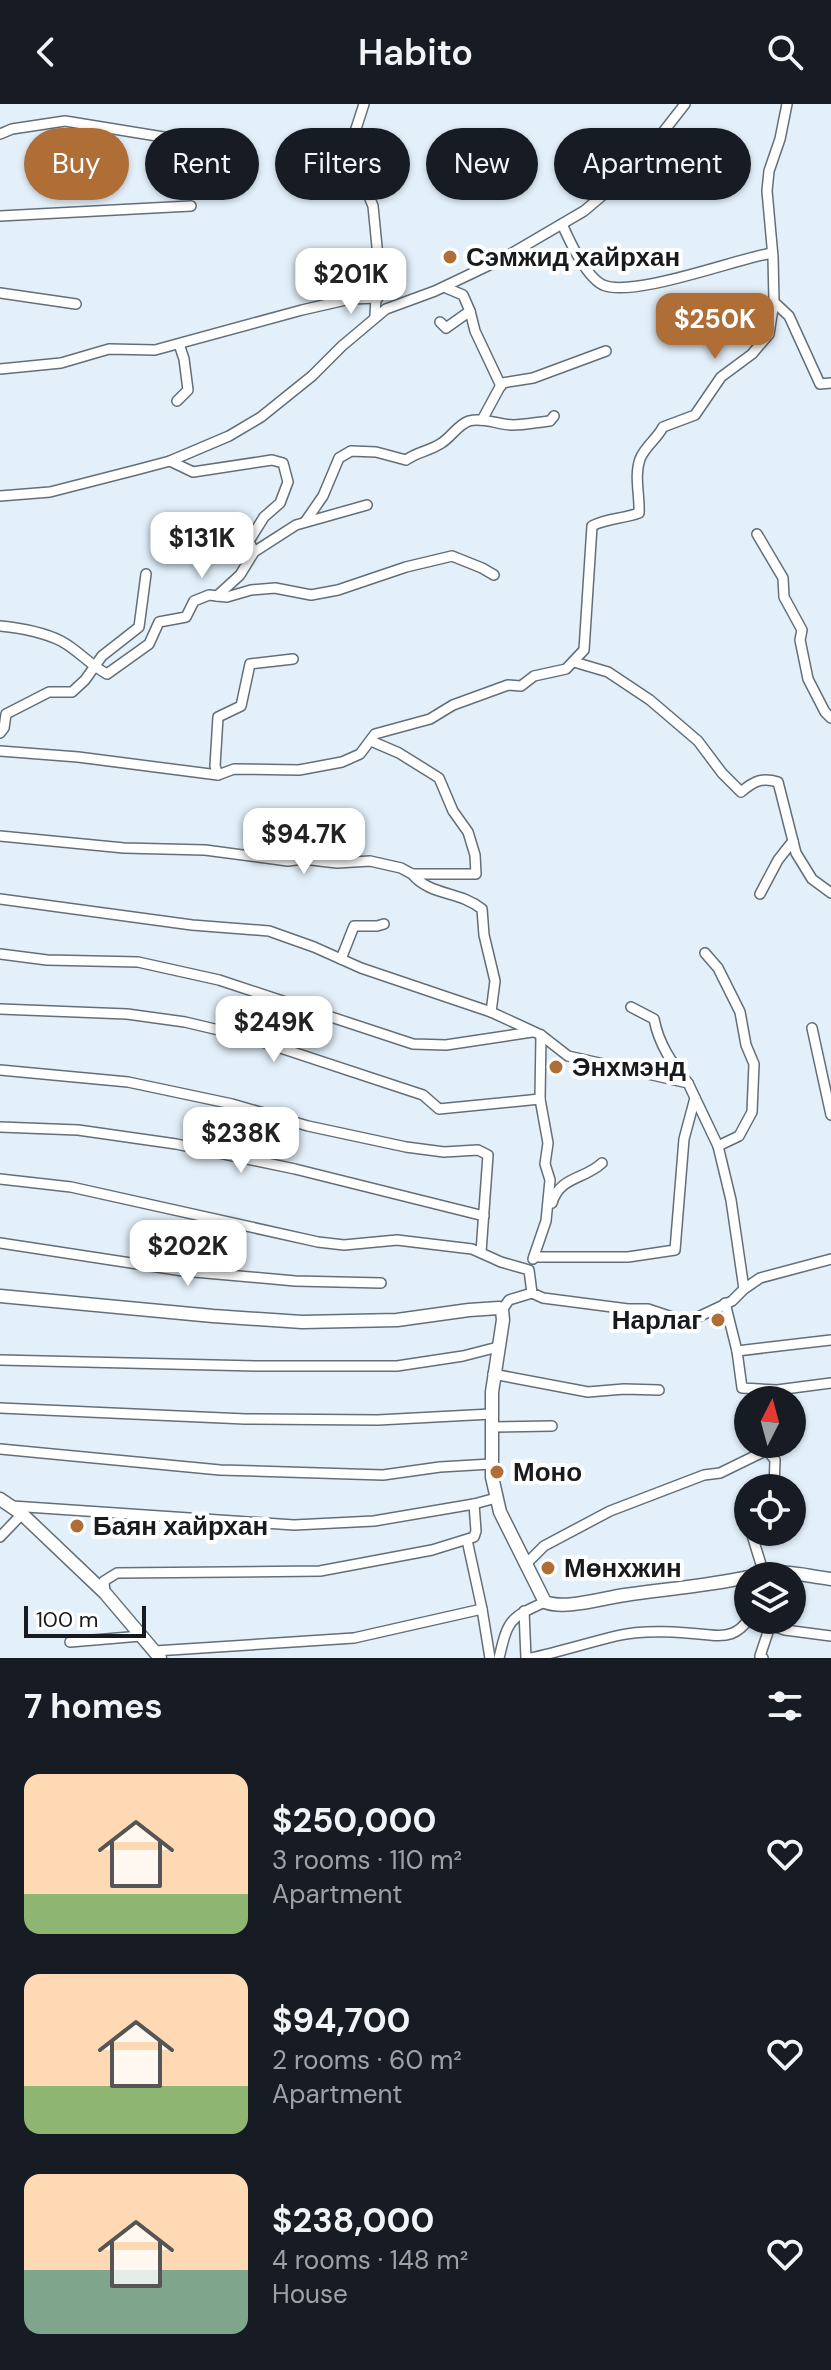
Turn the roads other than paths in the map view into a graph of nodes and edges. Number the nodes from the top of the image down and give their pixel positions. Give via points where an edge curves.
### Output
1 (364, 104) edge
2 (685, 104) edge
3 (787, 104) edge
4 (0, 134) edge
5 (145, 134) edge
6 (191, 206) dead end
7 (0, 216) edge
8 (562, 224) junction
9 (772, 253) junction
10 (444, 287) junction
11 (0, 293) edge
12 (378, 298) junction
13 (774, 302) junction
14 (76, 304) dead end
15 (470, 311) junction
16 (375, 316) junction
17 (440, 322) dead end
18 (179, 344) junction
19 (606, 351) dead end
20 (0, 369) edge
21 (831, 383) edge
22 (501, 386) junction
23 (177, 401) dead end
24 (554, 416) dead end
25 (482, 420) junction
26 (170, 461) junction
27 (0, 496) edge
28 (367, 505) dead end
29 (305, 522) junction
30 (757, 534) dead end
31 (254, 552) junction
32 (146, 574) dead end
33 (494, 575) dead end
34 (217, 596) junction
35 (0, 626) edge
36 (293, 659) dead end
37 (574, 662) junction
38 (94, 667) junction
39 (831, 718) edge
40 (0, 733) edge
41 (371, 741) junction
42 (0, 751) edge
43 (218, 775) junction
44 (0, 836) edge
45 (793, 841) junction
46 (412, 874) junction
47 (831, 893) edge
48 (760, 894) dead end
49 (0, 899) edge
50 (384, 924) dead end
51 (705, 953) dead end
52 (0, 954) edge
53 (341, 959) junction
54 (631, 1007) dead end
55 (0, 1009) edge
56 (491, 1012) junction
57 (812, 1028) dead end
58 (537, 1034) junction
59 (0, 1070) edge
60 (828, 1080) edge
61 (688, 1083) junction
62 (695, 1098) junction
63 (540, 1099) junction
64 (831, 1115) edge
65 (0, 1127) edge
66 (718, 1146) junction
67 (602, 1163) dead end
68 (0, 1179) edge
69 (484, 1216) junction
70 (546, 1221) junction
71 (0, 1243) edge
72 (481, 1252) junction
73 (534, 1257) junction
74 (831, 1259) edge
75 (529, 1270) junction
76 (381, 1283) dead end
77 (744, 1289) junction
78 (532, 1293) junction
79 (0, 1296) edge
80 (725, 1303) junction
81 (502, 1310) junction
82 (831, 1340) edge
83 (498, 1347) junction
84 (737, 1351) junction
85 (0, 1360) edge
86 (493, 1374) junction
87 (831, 1383) edge
88 (742, 1386) edge
89 (806, 1386) edge
90 (659, 1390) dead end
91 (0, 1408) edge
92 (491, 1421) junction
93 (552, 1426) dead end
94 (0, 1449) edge
95 (748, 1458) edge
96 (491, 1464) junction
97 (496, 1498) junction
98 (474, 1504) junction
99 (11, 1506) edge
100 (0, 1537) edge
101 (467, 1540) junction
102 (525, 1565) junction
103 (806, 1574) edge
104 (831, 1579) edge
105 (734, 1580) edge
106 (105, 1593) junction
107 (545, 1602) junction
108 (482, 1609) junction
109 (524, 1611) junction
110 (734, 1632) edge
111 (806, 1633) edge
112 (766, 1634) edge
113 (141, 1636) junction
114 (831, 1636) edge
115 (70, 1642) dead end
116 (157, 1655) edge
117 (490, 1658) edge
118 (499, 1658) edge
119 (528, 1658) edge
120 (763, 1658) edge

1 - 12 street via 352,141 354,161 373,206
2 - 8 street via 635,168
3 - 9 street via 769,171
4 - 5 street via 65,121
6 - 7 street
8 - 9 street via 589,272 602,285 622,288
8 - 10 street
9 - 13 street
10 - 15 street via 463,295
10 - 16 street
11 - 14 street
12 - 16 street
12 - 18 street via 302,310
13 - 21 street via 789,316 820,384
13 - 37 street via 769,334 752,354 721,377 695,415 663,427 650,443 637,473 639,513 592,526 584,650
15 - 17 street via 446,328
15 - 22 street
16 - 26 street via 261,417
18 - 20 street via 155,350 109,349 61,363
18 - 23 street via 188,390
19 - 22 street
22 - 25 street
24 - 25 street via 527,424
25 - 29 street via 469,421 442,444 406,460 351,451 339,458
26 - 27 street via 50,492
26 - 31 street via 193,472 272,460 283,463 288,482 280,503 249,541
28 - 29 street
29 - 31 street
30 - 39 street via 783,578 784,597 802,630 808,679
31 - 34 street via 240,575
32 - 38 street via 139,627
33 - 34 street via 452,556 311,595 275,588
34 - 38 street via 194,601 186,617 159,622 149,644 107,674
35 - 38 street via 61,641
36 - 43 street via 250,664 241,706 218,717
37 - 41 street via 521,686 508,685 453,705 430,719 375,734
37 - 45 street via 608,672 650,700 698,741 741,792 764,778 778,782
38 - 40 street via 72,692 49,692 6,714
41 - 43 street via 360,754 342,762 299,770 234,769
41 - 46 street via 439,778 468,832 476,874
42 - 43 street
44 - 46 street via 288,861 370,861
45 - 47 street via 812,879
45 - 48 street
46 - 56 street via 427,888 465,898 482,909 495,981
49 - 53 street via 269,931
50 - 53 street via 354,926
51 - 66 street via 740,1012 754,1064 752,1112 739,1136
52 - 58 street via 138,962 206,977 413,1044
53 - 56 street
54 - 61 street via 654,1019 669,1060
55 - 63 street via 185,1022 423,1095 439,1109
56 - 58 street
57 - 60 street
58 - 61 street via 568,1056
58 - 63 street
59 - 69 street via 128,1082 406,1147 478,1150 488,1155
60 - 64 street
61 - 62 street
62 - 66 street
62 - 73 street via 684,1139 675,1250 628,1257
63 - 70 street via 550,1180
65 - 69 street via 78,1130 176,1144
66 - 77 street
67 - 70 street via 558,1188
68 - 72 street via 71,1187 318,1242 397,1240
69 - 72 street
70 - 73 street
71 - 76 street via 183,1271
72 - 75 street
73 - 75 street
74 - 77 street via 760,1278
75 - 78 street
77 - 80 street
78 - 80 street via 687,1319
78 - 81 street via 509,1300
79 - 81 street via 302,1322
80 - 84 street
81 - 83 street
82 - 84 street
83 - 85 street via 397,1366
83 - 86 street
84 - 88 street
86 - 90 street via 588,1392
86 - 92 street
87 - 89 street
91 - 92 street via 245,1419
92 - 93 street
92 - 96 street
94 - 96 street via 220,1470 383,1475
95 - 102 street via 610,1511 544,1546
96 - 97 street
97 - 98 street
97 - 102 street
98 - 99 street via 374,1521 294,1525
98 - 101 street via 476,1531
99 - 100 street
99 - 106 street
101 - 106 street via 320,1571 117,1573 104,1581
101 - 108 street
102 - 107 street
103 - 104 street
105 - 107 street
106 - 113 street
107 - 109 street
108 - 116 street via 354,1638
108 - 117 street
109 - 118 street via 506,1631
109 - 119 street
110 - 119 street via 722,1637 627,1634
111 - 114 street
112 - 120 street
113 - 115 street
113 - 116 street

